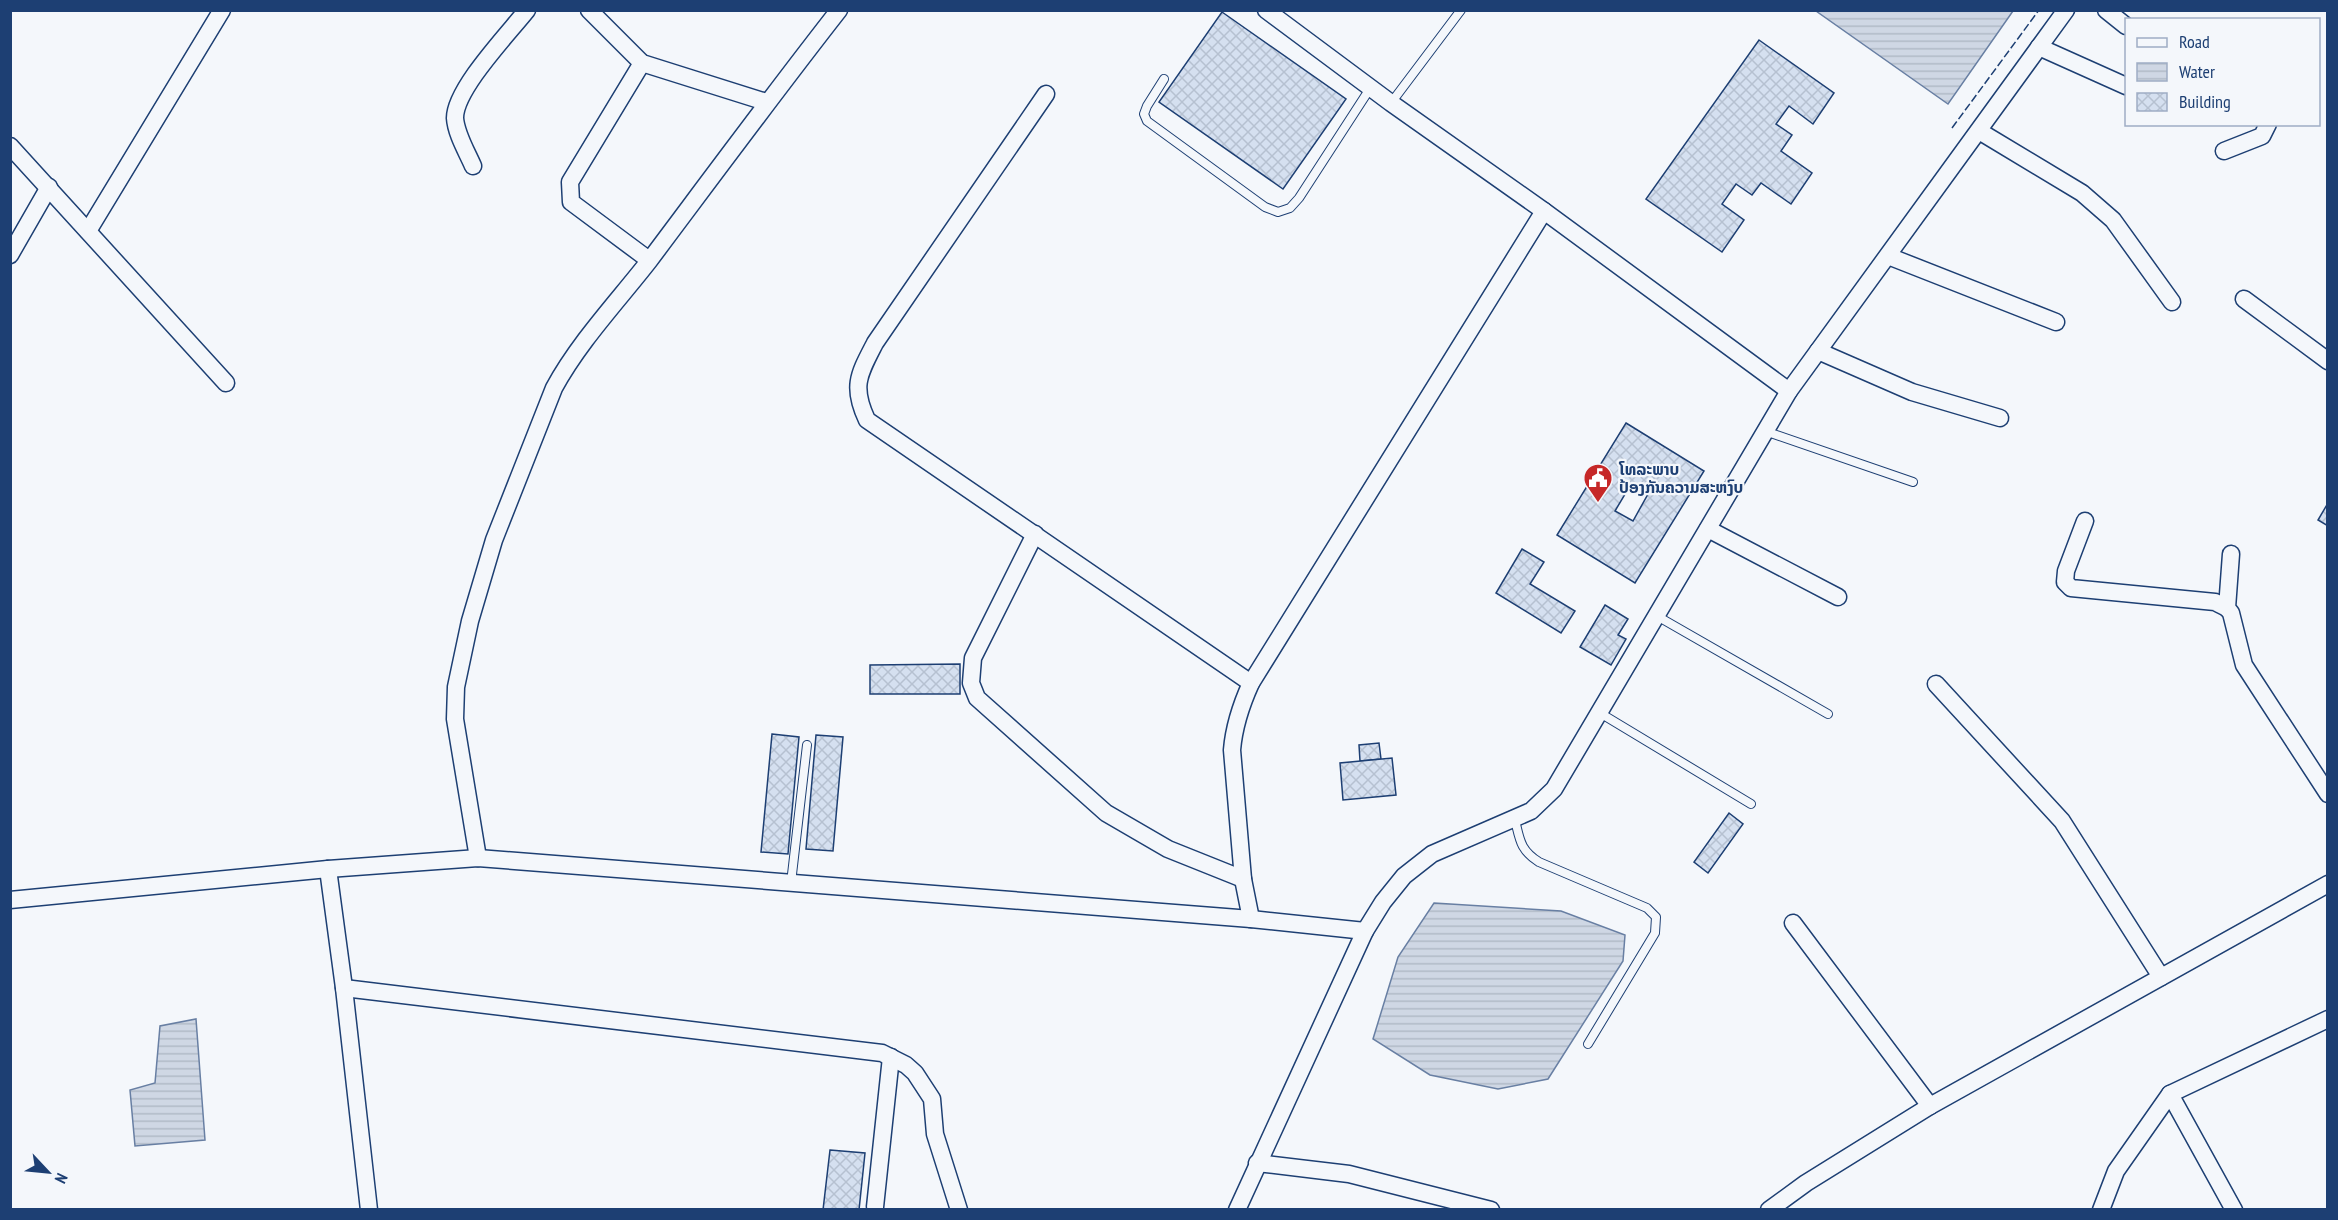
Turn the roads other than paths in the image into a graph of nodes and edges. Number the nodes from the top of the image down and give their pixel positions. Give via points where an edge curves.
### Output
1 (222, 10) edge
2 (527, 10) edge
3 (589, 10) edge
4 (839, 10) edge
5 (1266, 10) edge
6 (1461, 10) edge
7 (2066, 10) edge
8 (2106, 10) edge
9 (2125, 24) edge
10 (2039, 47) junction
11 (642, 63) junction
12 (1164, 79) dead end
13 (2125, 85) edge
14 (1371, 87) junction
15 (1046, 94) dead end
16 (766, 102) junction
17 (1391, 103) junction
18 (2267, 126) edge
19 (1979, 130) junction
20 (10, 146) edge
21 (2224, 151) dead end
22 (473, 166) dead end
23 (49, 187) junction
24 (1544, 211) junction
25 (88, 231) junction
26 (10, 255) edge
27 (1887, 256) junction
28 (649, 260) junction
29 (2244, 299) dead end
30 (2172, 302) dead end
31 (2056, 322) dead end
32 (1818, 351) junction
33 (2328, 361) edge
34 (226, 383) dead end
35 (1789, 391) junction
36 (2000, 418) dead end
37 (1765, 430) junction
38 (1913, 482) dead end
39 (2085, 521) dead end
40 (1708, 530) junction
41 (1035, 534) junction
42 (2231, 554) dead end
43 (1838, 597) dead end
44 (2227, 608) junction
45 (1656, 616) junction
46 (1251, 683) junction
47 (1936, 684) dead end
48 (1600, 713) junction
49 (1828, 714) dead end
50 (807, 745) dead end
51 (2328, 794) edge
52 (1751, 804) dead end
53 (1515, 820) junction
54 (478, 858) junction
55 (328, 869) junction
56 (1243, 879) junction
57 (791, 883) junction
58 (2328, 884) edge
59 (10, 900) edge
60 (1251, 919) junction
61 (1793, 923) dead end
62 (1365, 931) junction
63 (2161, 977) junction
64 (344, 988) junction
65 (2328, 1018) edge
66 (1588, 1044) dead end
67 (891, 1057) junction
68 (2170, 1094) junction
69 (1929, 1107) junction
70 (1257, 1163) junction
71 (875, 1207) dead end
72 (369, 1209) edge
73 (959, 1209) edge
74 (1237, 1209) edge
75 (1491, 1209) edge
76 (1769, 1209) edge
77 (2101, 1209) edge
78 (2234, 1209) edge

1 - 25 street
2 - 22 street via 457,105 456,126
3 - 11 street
4 - 16 street
5 - 14 street
6 - 17 lane
7 - 10 street
8 - 9 street
10 - 13 street
10 - 19 street
11 - 16 street
11 - 28 street via 570,182 569,194 571,202
12 - 14 lane via 1146,106 1144,114 1148,121 1278,213 1299,198
14 - 17 street
15 - 41 street via 875,343 860,372 857,400 867,420
16 - 28 street
17 - 24 street
18 - 21 street via 2262,136
19 - 27 street
19 - 30 street via 2082,193 2113,220
20 - 23 street
23 - 25 street
23 - 26 street
24 - 35 street
24 - 46 street
25 - 34 street
27 - 31 street
27 - 32 street
28 - 54 street via 565,367 554,388 494,540 470,621 456,687 455,719
29 - 33 street
32 - 35 street
32 - 36 street via 1912,392
35 - 37 street
37 - 38 lane
37 - 40 street
39 - 44 street via 2066,571 2065,582 2071,588 2215,602
40 - 43 street
40 - 45 street
41 - 46 street
41 - 56 street via 973,658 971,683 977,698 1106,813 1168,849
42 - 44 street
44 - 51 street via 2244,665
45 - 48 street
45 - 49 lane
46 - 56 street via 1233,732 1232,750
47 - 63 street via 2062,821
48 - 52 lane
48 - 53 street via 1554,789
50 - 57 lane
53 - 62 street via 1432,854 1404,876
53 - 66 lane via 1527,855 1647,908 1656,917 1655,933
54 - 55 street
54 - 57 street
55 - 59 street
55 - 64 street
56 - 60 street
57 - 60 street
58 - 63 street
60 - 62 street
61 - 69 street
62 - 70 street
63 - 69 street
64 - 67 street
64 - 72 street
65 - 68 street
67 - 71 street
67 - 73 street via 915,1073 932,1099 935,1134
68 - 77 street via 2116,1171
68 - 78 street
69 - 76 street
70 - 74 street
70 - 75 street via 1349,1174

